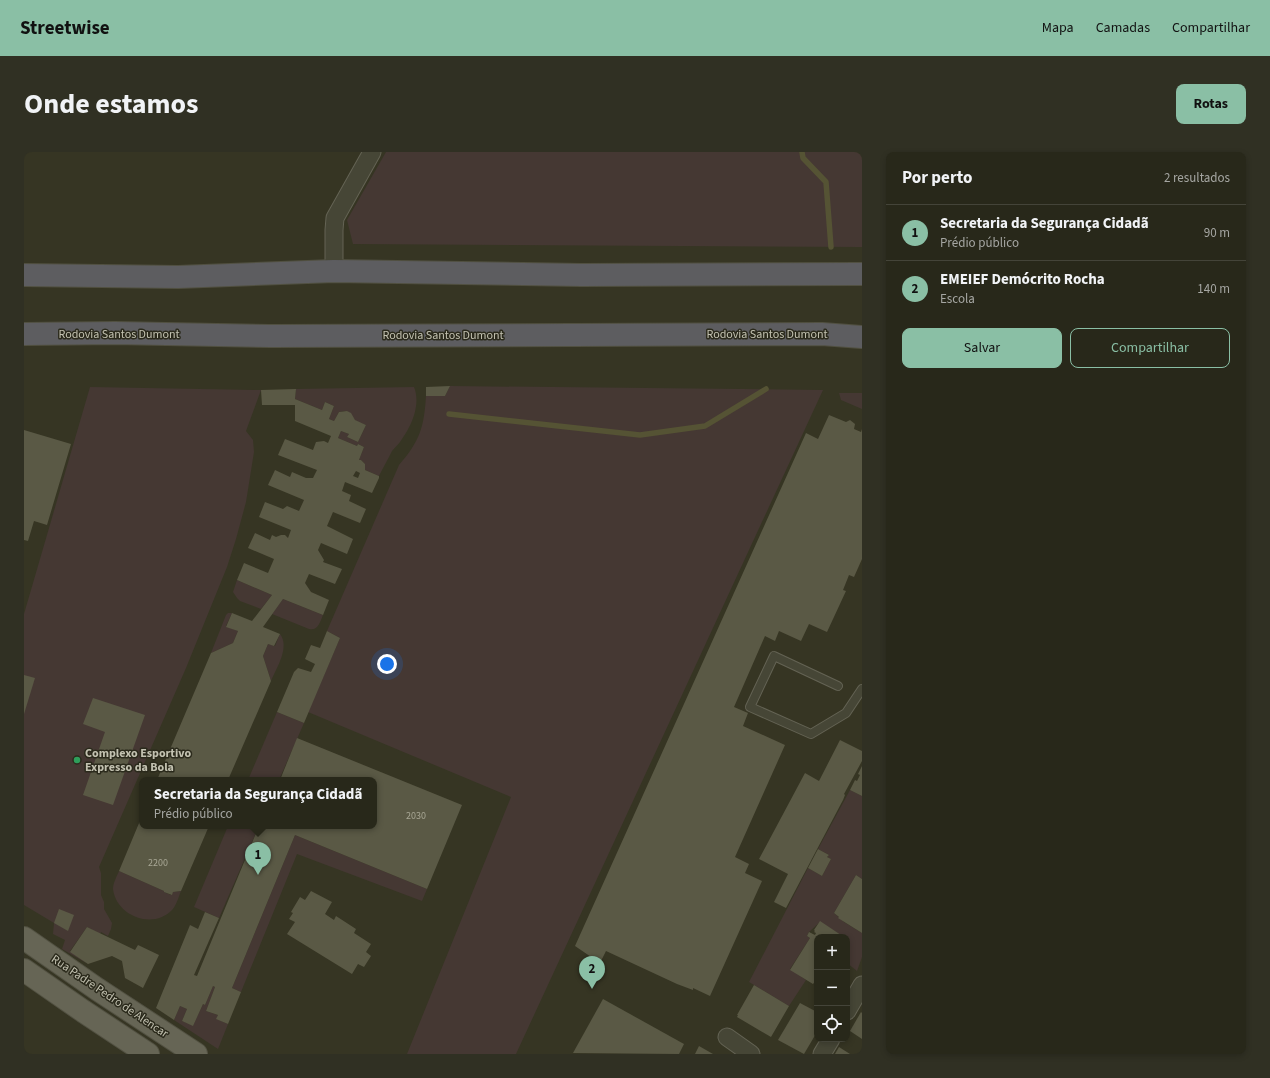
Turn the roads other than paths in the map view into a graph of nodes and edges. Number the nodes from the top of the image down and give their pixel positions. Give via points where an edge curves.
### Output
1 (372, 152) edge
2 (334, 272) junction
3 (862, 274) edge
4 (24, 275) edge
5 (24, 334) edge
6 (862, 337) edge
7 (838, 686) dead end
8 (862, 689) edge
9 (24, 938) edge
10 (24, 970) edge
11 (862, 985) edge
12 (97, 989) junction
13 (850, 1006) edge
14 (83, 1011) junction
15 (159, 1030) junction
16 (727, 1038) dead end
17 (829, 1042) edge
18 (146, 1053) edge
19 (196, 1054) edge
20 (751, 1054) edge
21 (822, 1054) edge

1 - 2 street via 335,218
2 - 3 highway via 581,275
2 - 4 highway via 178,277
5 - 6 highway, Rodovia Santos Dumont via 822,334
7 - 8 lane via 774,656 750,707 811,734 846,713
9 - 12 main road, Rua Padre Pedro de Alencar
10 - 14 main road
11 - 13 street
12 - 14 main road
12 - 15 main road, Rua Padre Pedro de Alencar
14 - 18 main road
15 - 18 main road
15 - 19 main road, Rua Padre Pedro de Alencar
16 - 20 street
17 - 21 street

